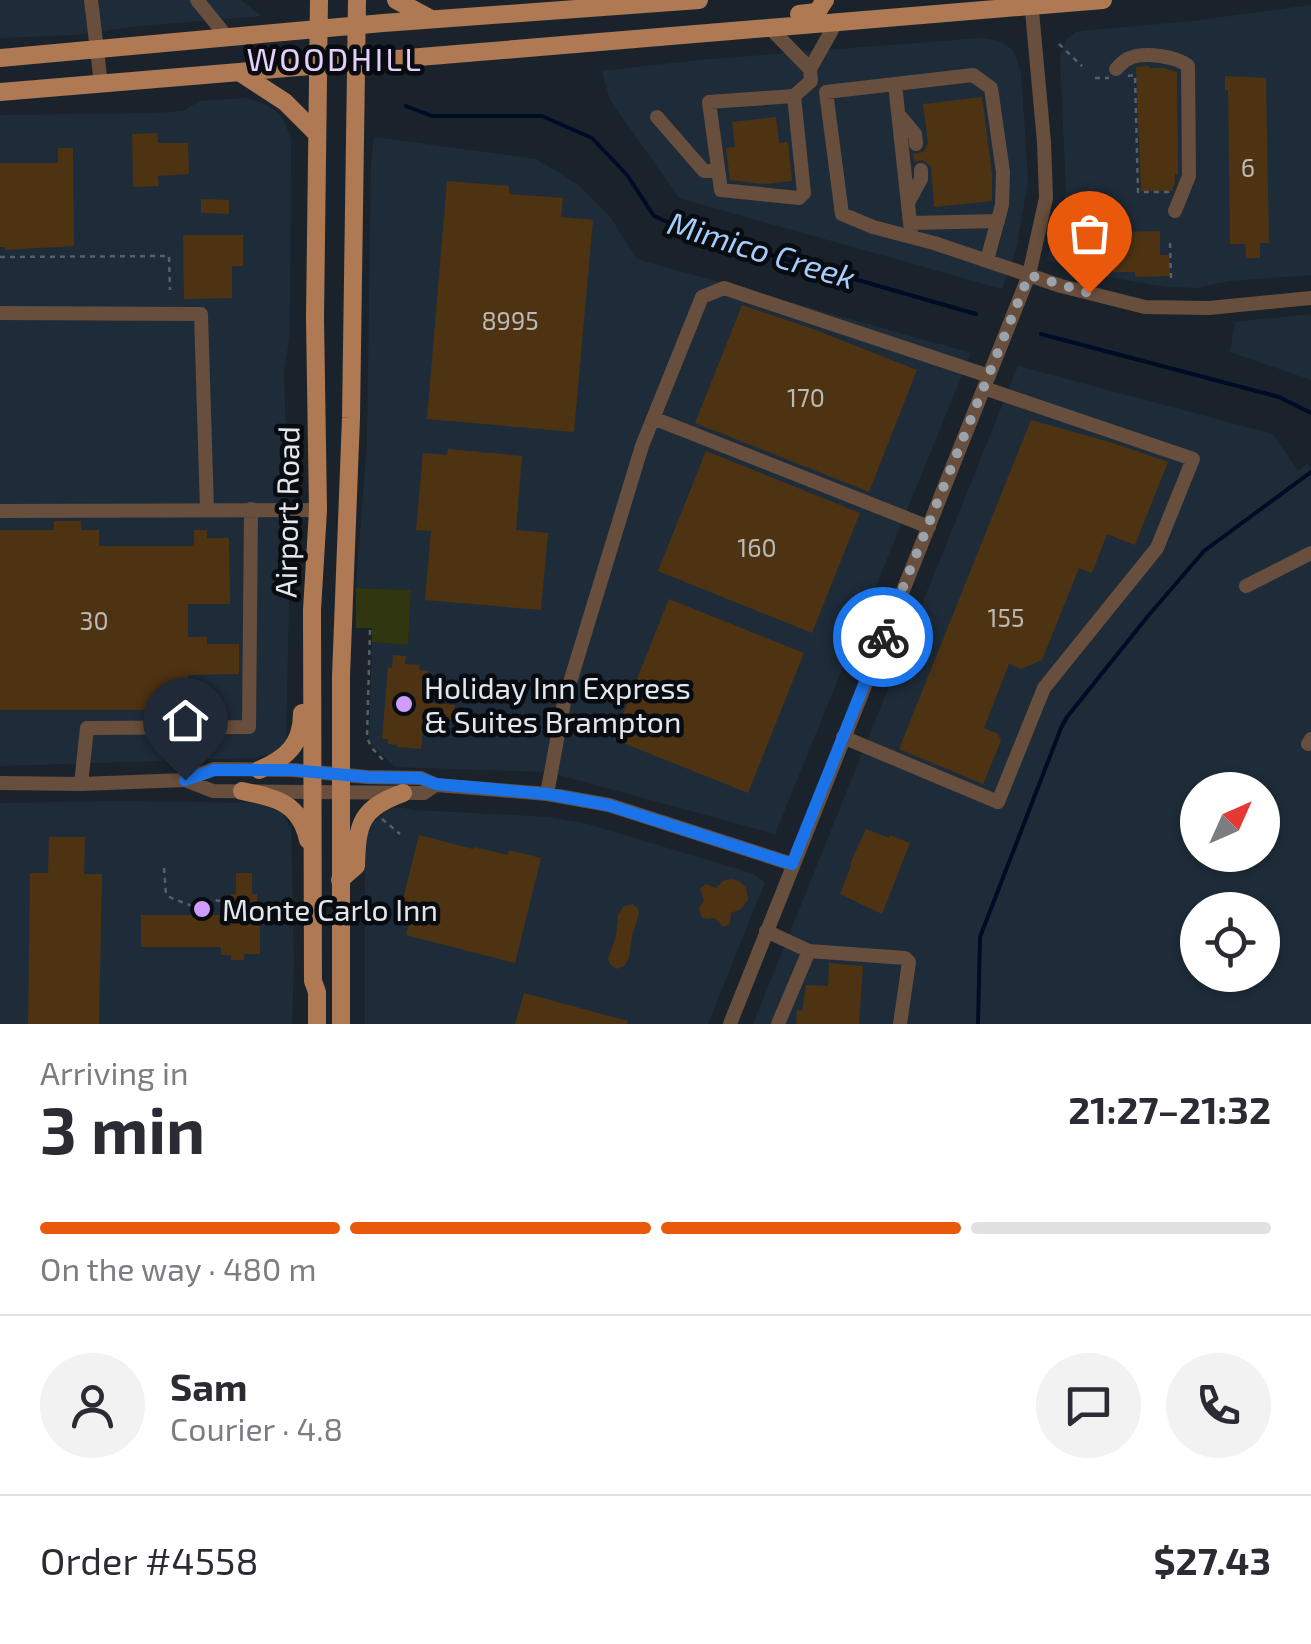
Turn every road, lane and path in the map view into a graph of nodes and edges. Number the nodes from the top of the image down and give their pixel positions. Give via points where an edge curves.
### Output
1 (91, 0) edge
2 (198, 0) edge
3 (319, 0) edge
4 (357, 0) edge
5 (396, 0) edge
6 (699, 0) edge
7 (826, 0) edge
8 (1103, 0) edge
9 (1031, 3) edge
10 (532, 6) edge
11 (431, 20) junction
12 (837, 21) junction
13 (356, 26) junction
14 (769, 27) junction
15 (318, 29) junction
16 (227, 37) junction
17 (1059, 44) dead end
18 (97, 48) junction
19 (0, 58) edge
20 (356, 62) junction
21 (318, 65) junction
22 (1082, 66) dead end
23 (239, 72) junction
24 (1117, 74) junction
25 (811, 75) junction
26 (1095, 78) dead end
27 (101, 84) junction
28 (895, 84) junction
29 (0, 92) edge
30 (826, 92) junction
31 (794, 96) junction
32 (898, 115) junction
33 (657, 117) dead end
34 (317, 134) junction
35 (916, 144) dead end
36 (921, 170) dead end
37 (718, 171) junction
38 (908, 203) junction
39 (1172, 206) joint
40 (998, 220) junction
41 (911, 230) junction
42 (1170, 244) dead end
43 (0, 257) edge
44 (988, 260) junction
45 (1029, 275) junction
46 (1171, 278) dead end
47 (170, 290) dead end
48 (1311, 298) edge
49 (0, 313) edge
50 (986, 382) junction
51 (653, 418) junction
52 (251, 508) junction
53 (207, 510) junction
54 (318, 510) junction
55 (0, 511) edge
56 (929, 526) junction
57 (1311, 553) edge
58 (1246, 586) dead end
59 (370, 630) dead end
60 (312, 680) junction
61 (843, 737) junction
62 (390, 768) dead end
63 (259, 770) junction
64 (312, 772) junction
65 (185, 780) junction
66 (0, 783) edge
67 (81, 784) junction
68 (341, 784) junction
69 (436, 784) junction
70 (242, 792) junction
71 (312, 792) junction
72 (403, 793) junction
73 (548, 794) junction
74 (378, 815) dead end
75 (400, 834) dead end
76 (312, 863) junction
77 (792, 864) junction
78 (164, 868) dead end
79 (340, 880) junction
80 (229, 902) dead end
81 (766, 931) junction
82 (809, 951) junction
83 (318, 1024) edge
84 (341, 1024) edge
85 (731, 1024) edge
86 (778, 1024) edge
87 (900, 1024) edge

1 - 18 street
2 - 16 street
3 - 15 main road, Airport Road
4 - 13 main road, Airport Road
5 - 11 main road
6 - 10 main road
7 - 14 main road via 817,12 778,16
8 - 9 main road
9 - 12 main road
9 - 45 street via 1046,198
10 - 11 main road
11 - 13 main road
12 - 14 main road
12 - 25 street
13 - 15 main road
13 - 20 main road, Airport Road
14 - 20 main road
14 - 25 street
15 - 16 main road
15 - 21 main road, Airport Road
16 - 18 main road
17 - 22 path
18 - 19 main road
18 - 27 street
20 - 21 main road
20 - 68 main road, Airport Road
21 - 23 main road
21 - 34 main road, Airport Road
23 - 27 main road
23 - 34 main road via 285,102
24 - 26 path
24 - 39 path via 1135,76 1138,192 1168,192
24 - 39 street via 1138,56 1170,56 1188,66 1189,176
25 - 30 street
25 - 31 street
27 - 29 main road
28 - 30 street
28 - 32 street
28 - 40 street via 973,75 991,88 1003,172
30 - 41 street via 842,214 873,227
31 - 37 street via 709,102
31 - 37 street via 804,193 799,198 721,190
32 - 35 street
32 - 38 street
33 - 37 street via 704,171
34 - 54 main road, Airport Road
36 - 38 street
38 - 41 street
40 - 41 street
40 - 44 street
41 - 44 street
42 - 46 path
43 - 47 path via 169,256
44 - 45 street
45 - 48 street via 1145,308
45 - 50 street
49 - 53 street via 200,314
50 - 51 street via 724,288 702,297
50 - 56 street
50 - 61 street via 1194,459 1157,548 1044,688 998,802
51 - 56 street
51 - 73 street via 564,702
52 - 53 street
52 - 54 street
52 - 67 street via 249,727 87,728
53 - 55 street
54 - 60 main road, Airport Road
56 - 61 street
57 - 58 street
59 - 62 path via 367,737
60 - 63 main road via 302,696 294,748
60 - 64 main road, Airport Road
61 - 77 street
63 - 64 street
63 - 65 street via 214,770
64 - 68 street
64 - 71 main road, Airport Road
65 - 67 street
65 - 70 street
66 - 67 street
68 - 69 street via 420,778
68 - 71 street
68 - 72 street
68 - 79 main road, Airport Road
69 - 72 street via 424,793
69 - 73 street
70 - 71 street
70 - 76 main road via 275,798 296,814
71 - 76 main road, Airport Road
72 - 79 main road via 365,815 356,866
73 - 77 street via 608,805
74 - 75 path
76 - 83 main road, Airport Road
77 - 81 street
78 - 80 path via 171,898 193,907
79 - 84 main road, Airport Road
81 - 82 street
81 - 85 street
82 - 86 street
82 - 87 street via 906,958

